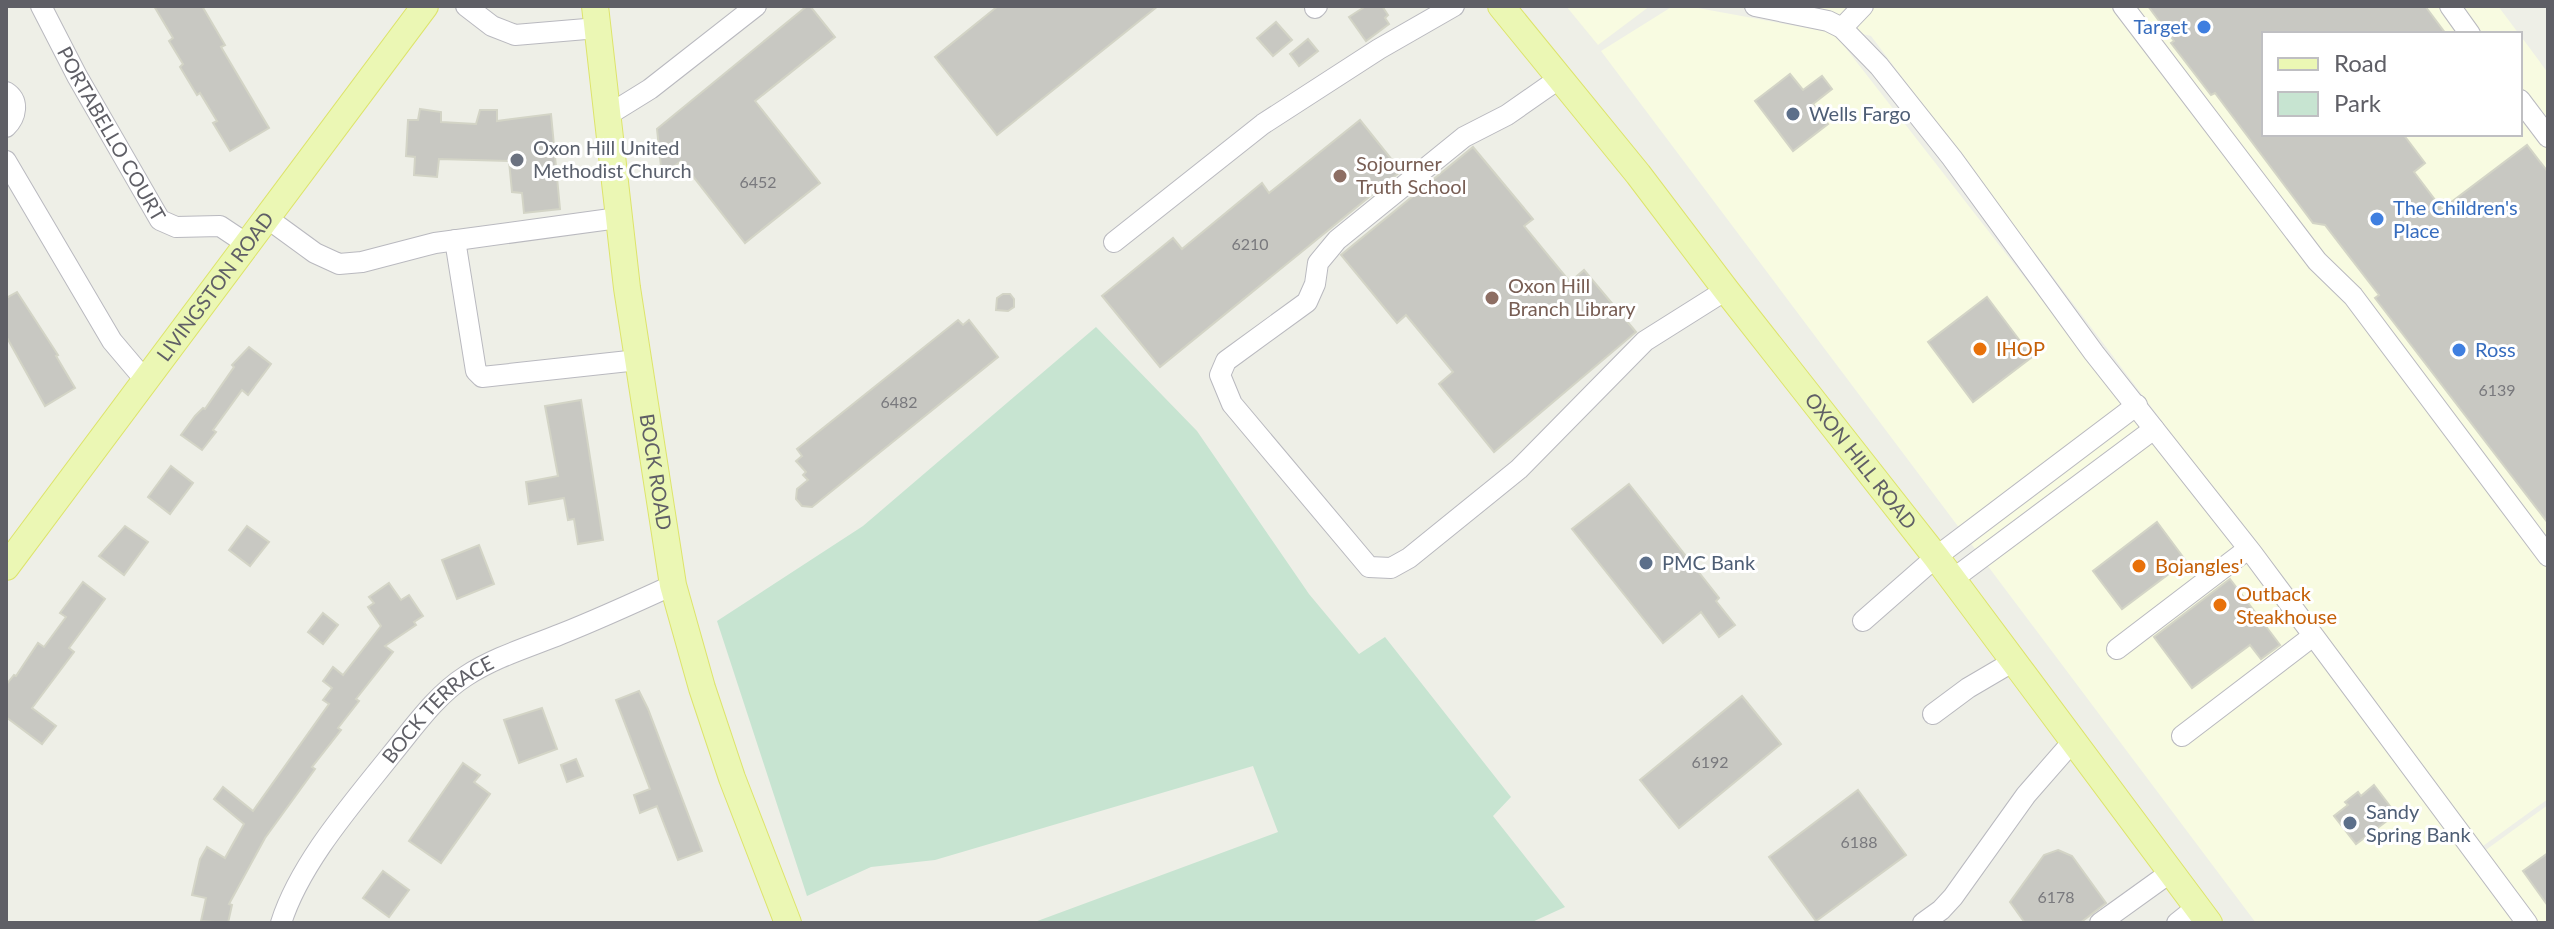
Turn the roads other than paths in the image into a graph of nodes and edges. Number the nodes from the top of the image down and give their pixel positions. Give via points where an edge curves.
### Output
1 (41, 6) edge
2 (425, 6) edge
3 (466, 6) edge
4 (756, 6) edge
5 (1454, 6) edge
6 (1501, 6) edge
7 (1755, 6) edge
8 (1863, 6) edge
9 (2123, 6) edge
10 (2450, 6) edge
11 (597, 17) edge
12 (1842, 28) junction
13 (2469, 32) edge
14 (1560, 78) junction
15 (6, 92) edge
16 (2522, 103) edge
17 (608, 115) junction
18 (6, 127) edge
19 (2548, 137) edge
20 (6, 161) edge
21 (267, 218) junction
22 (618, 218) junction
23 (455, 240) junction
24 (1114, 242) dead end
25 (247, 244) junction
26 (1726, 290) junction
27 (638, 360) junction
28 (145, 380) junction
29 (2137, 405) junction
30 (2154, 429) junction
31 (2248, 549) junction
32 (2548, 556) edge
33 (1936, 557) junction
34 (6, 567) edge
35 (1953, 579) junction
36 (673, 585) junction
37 (1863, 621) dead end
38 (2313, 636) junction
39 (2117, 649) dead end
40 (2014, 661) junction
41 (1933, 714) dead end
42 (2182, 736) dead end
43 (2074, 740) junction
44 (2171, 872) junction
45 (2194, 918) edge
46 (281, 923) edge
47 (788, 923) edge
48 (1923, 923) edge
49 (2100, 923) edge
50 (2527, 923) edge

1 - 25 street, PORTABELLO COURT via 160,220 176,227 220,226
2 - 21 main road, LIVINGSTON ROAD
3 - 11 street via 515,35
4 - 17 street
5 - 24 street via 1263,124
6 - 14 main road, OXON HILL ROAD
7 - 12 street
8 - 12 street
9 - 32 street via 2317,261 2353,296
10 - 13 street
11 - 17 main road, BOCK ROAD
12 - 29 street via 1952,158
14 - 26 main road, OXON HILL ROAD
14 - 26 street via 1464,137 1337,240 1318,263 1307,302 1226,361 1220,375 1232,404 1369,567 1391,568 1519,469 1645,341
15 - 18 street via 15,113
16 - 19 street
17 - 22 main road, BOCK ROAD
20 - 28 street via 112,341
21 - 23 street via 339,264
21 - 25 main road, LIVINGSTON ROAD
22 - 23 street
22 - 27 main road, BOCK ROAD
23 - 27 street via 476,371 482,377
25 - 28 main road, LIVINGSTON ROAD
26 - 33 main road, OXON HILL ROAD
27 - 36 main road, BOCK ROAD
28 - 34 main road, LIVINGSTON ROAD
29 - 30 street
29 - 33 street
30 - 31 street
30 - 35 street
31 - 38 street
31 - 39 street
33 - 35 main road, OXON HILL ROAD
33 - 37 street
35 - 40 main road, OXON HILL ROAD
36 - 46 street, BOCK TERRACE via 479,668 456,683 357,799 299,882
36 - 47 main road, BOCK ROAD via 732,778
38 - 42 street
38 - 50 street
40 - 41 street
40 - 43 main road, OXON HILL ROAD
43 - 44 main road, OXON HILL ROAD
43 - 48 street via 2026,795 1959,890
44 - 45 main road, OXON HILL ROAD
44 - 49 street

